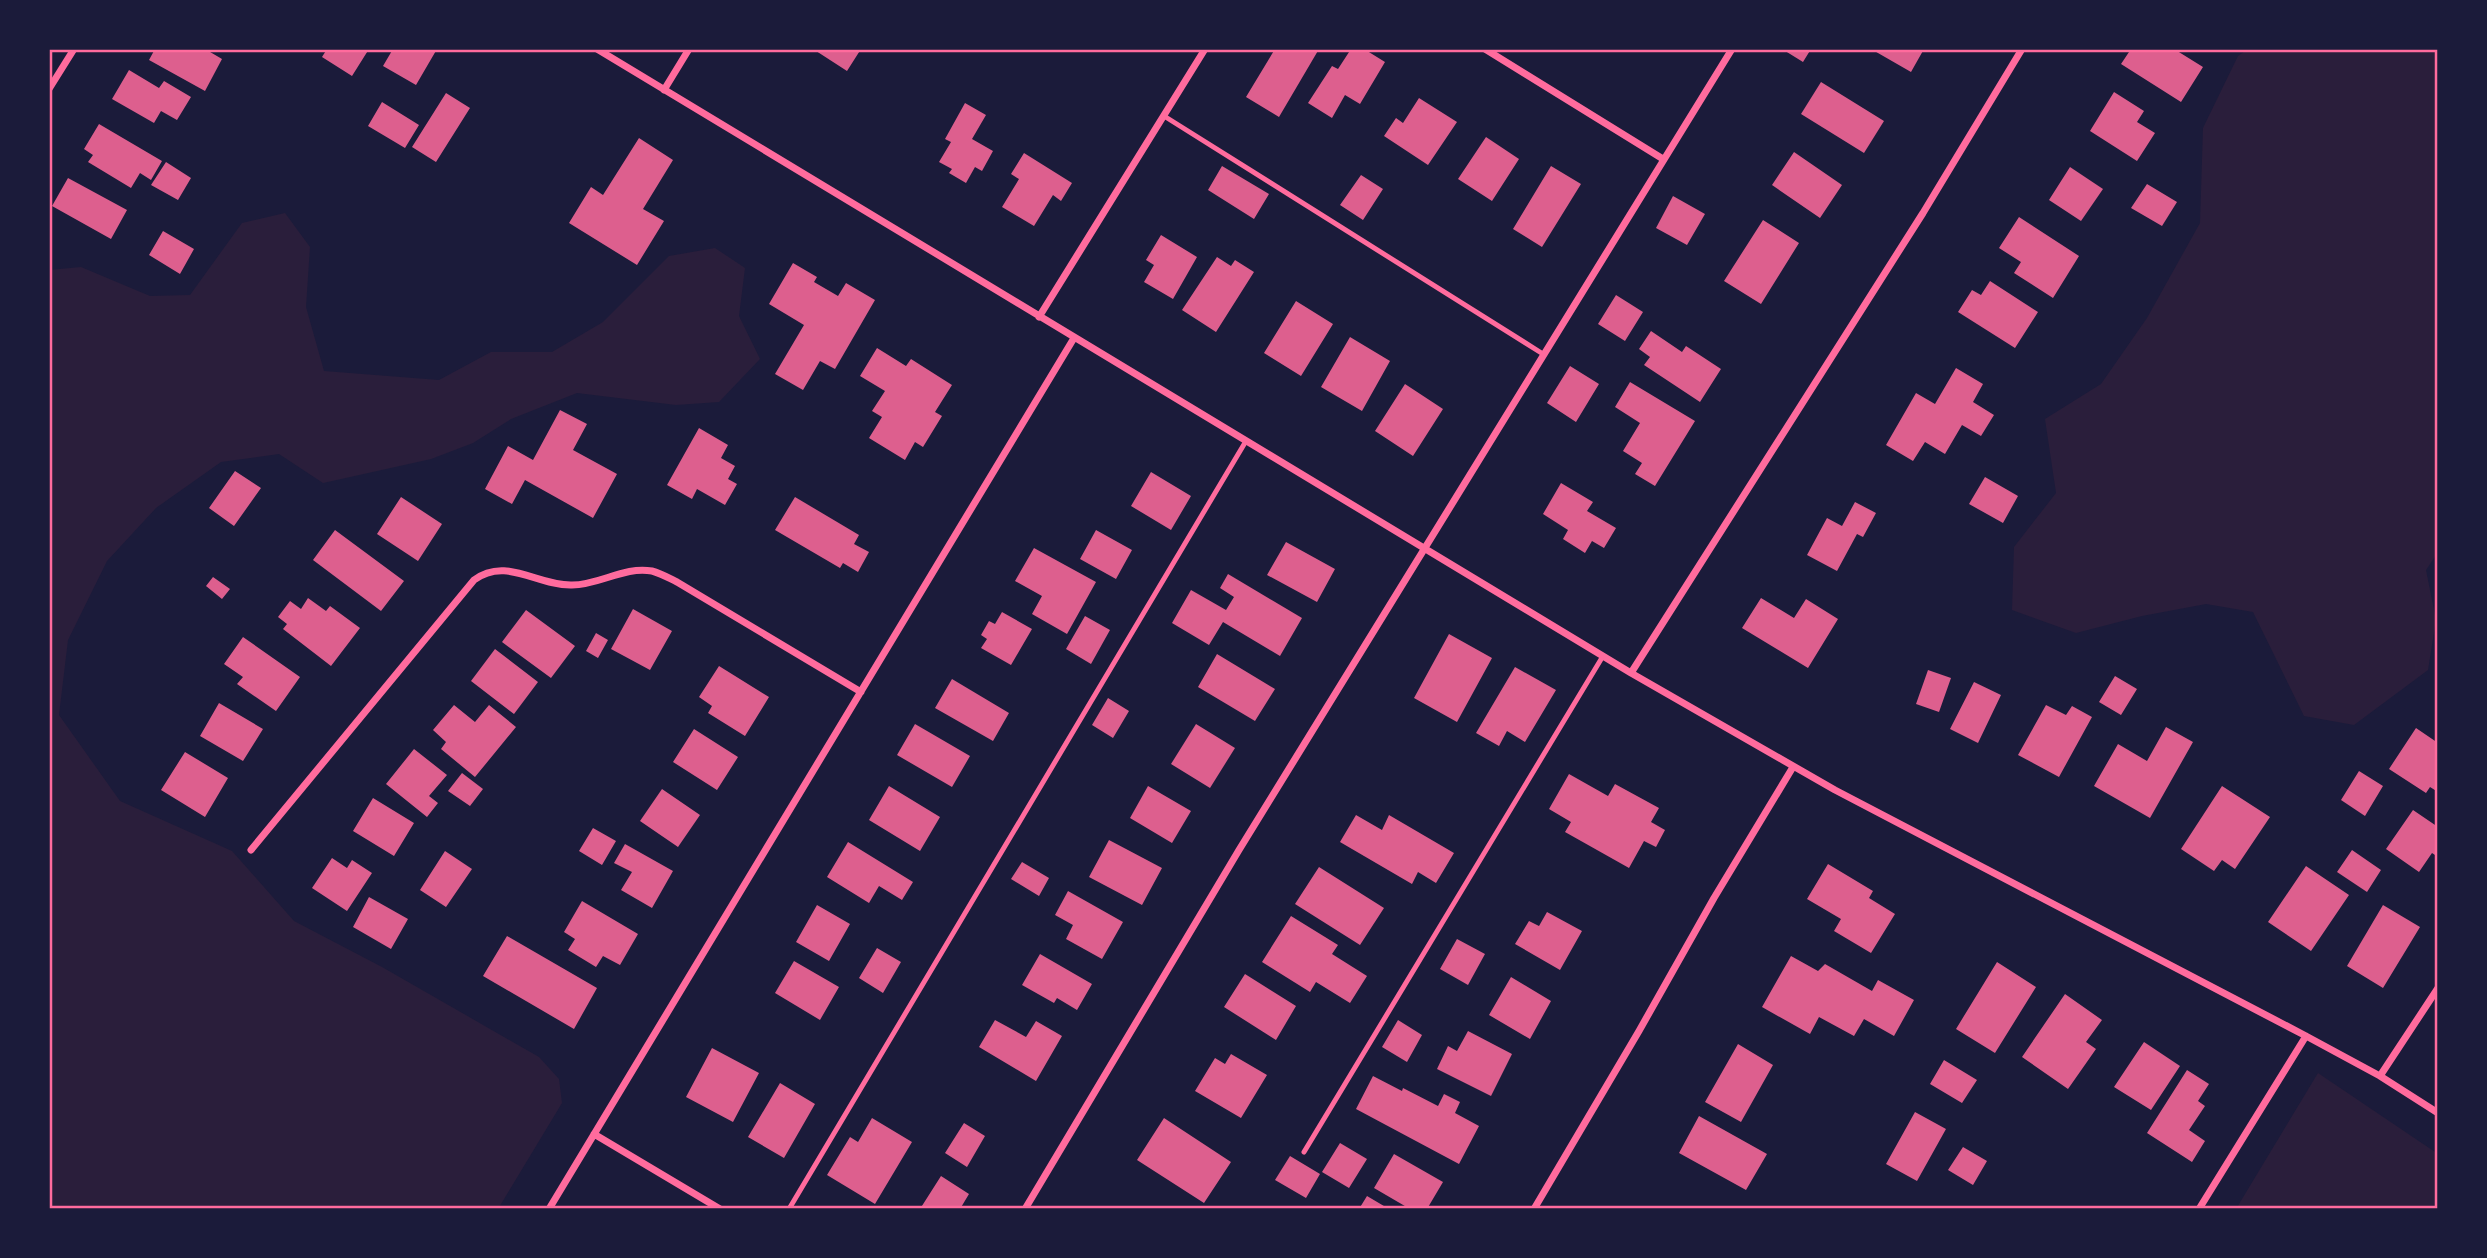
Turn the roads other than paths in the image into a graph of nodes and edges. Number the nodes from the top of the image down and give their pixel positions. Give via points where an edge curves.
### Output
1 (74, 49) edge
2 (597, 49) edge
3 (689, 49) edge
4 (1205, 49) edge
5 (1485, 49) edge
6 (1732, 49) edge
7 (2022, 49) edge
8 (49, 89) edge
9 (664, 90) junction
10 (1164, 116) junction
11 (1663, 159) junction
12 (1039, 317) junction
13 (1074, 338) junction
14 (1543, 354) junction
15 (1246, 442) junction
16 (1424, 548) junction
17 (1603, 656) junction
18 (1631, 673) junction
19 (861, 692) junction
20 (1793, 767) junction
21 (251, 850) dead end
22 (2438, 988) edge
23 (2306, 1035) junction
24 (2379, 1076) junction
25 (2438, 1113) edge
26 (594, 1134) junction
27 (1304, 1152) dead end
28 (549, 1209) edge
29 (720, 1209) edge
30 (789, 1209) edge
31 (1025, 1209) edge
32 (1534, 1209) edge
33 (2199, 1209) edge

1 - 8 street
2 - 9 street
3 - 9 street
4 - 10 street
5 - 11 street
6 - 11 street
7 - 18 street
9 - 12 street
10 - 12 street
10 - 14 lane
11 - 14 street
12 - 13 street
13 - 15 street
13 - 19 street
14 - 16 street
15 - 16 street
15 - 30 lane
16 - 17 street
16 - 31 street
17 - 18 street
17 - 27 lane
18 - 20 street
19 - 21 street via 654,571 637,570 572,586 491,570 474,580
19 - 26 street
20 - 23 street
20 - 32 street
22 - 24 street
23 - 24 street
23 - 33 street
24 - 25 street
26 - 28 street
26 - 29 street

